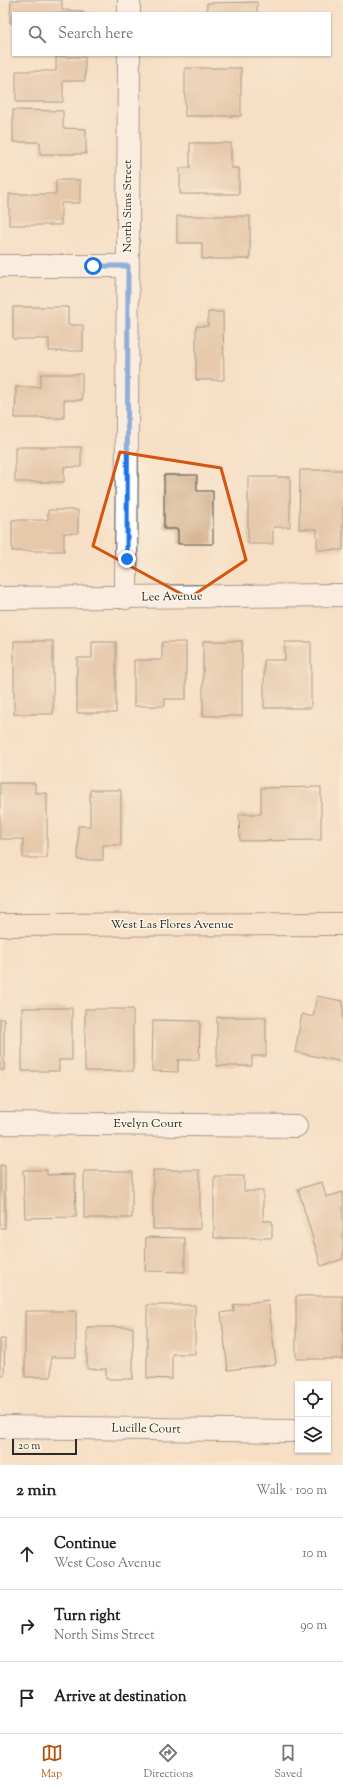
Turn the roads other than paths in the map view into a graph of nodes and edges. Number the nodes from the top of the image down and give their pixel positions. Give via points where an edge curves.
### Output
1 (129, 0) edge
2 (129, 12) edge
3 (129, 56) edge
4 (0, 266) edge
5 (128, 266) junction
6 (343, 595) edge
7 (0, 598) edge
8 (126, 598) junction
9 (343, 924) edge
10 (0, 925) edge
11 (0, 1123) edge
12 (296, 1126) dead end
13 (0, 1427) edge
14 (291, 1431) dead end

1 - 2 street
3 - 5 street, North Sims Street
4 - 5 street
5 - 8 street, North Sims Street
6 - 8 street, Lee Avenue
7 - 8 street, Lee Avenue
9 - 10 street, West Las Flores Avenue
11 - 12 street, Evelyn Court
13 - 14 street, Lucille Court

